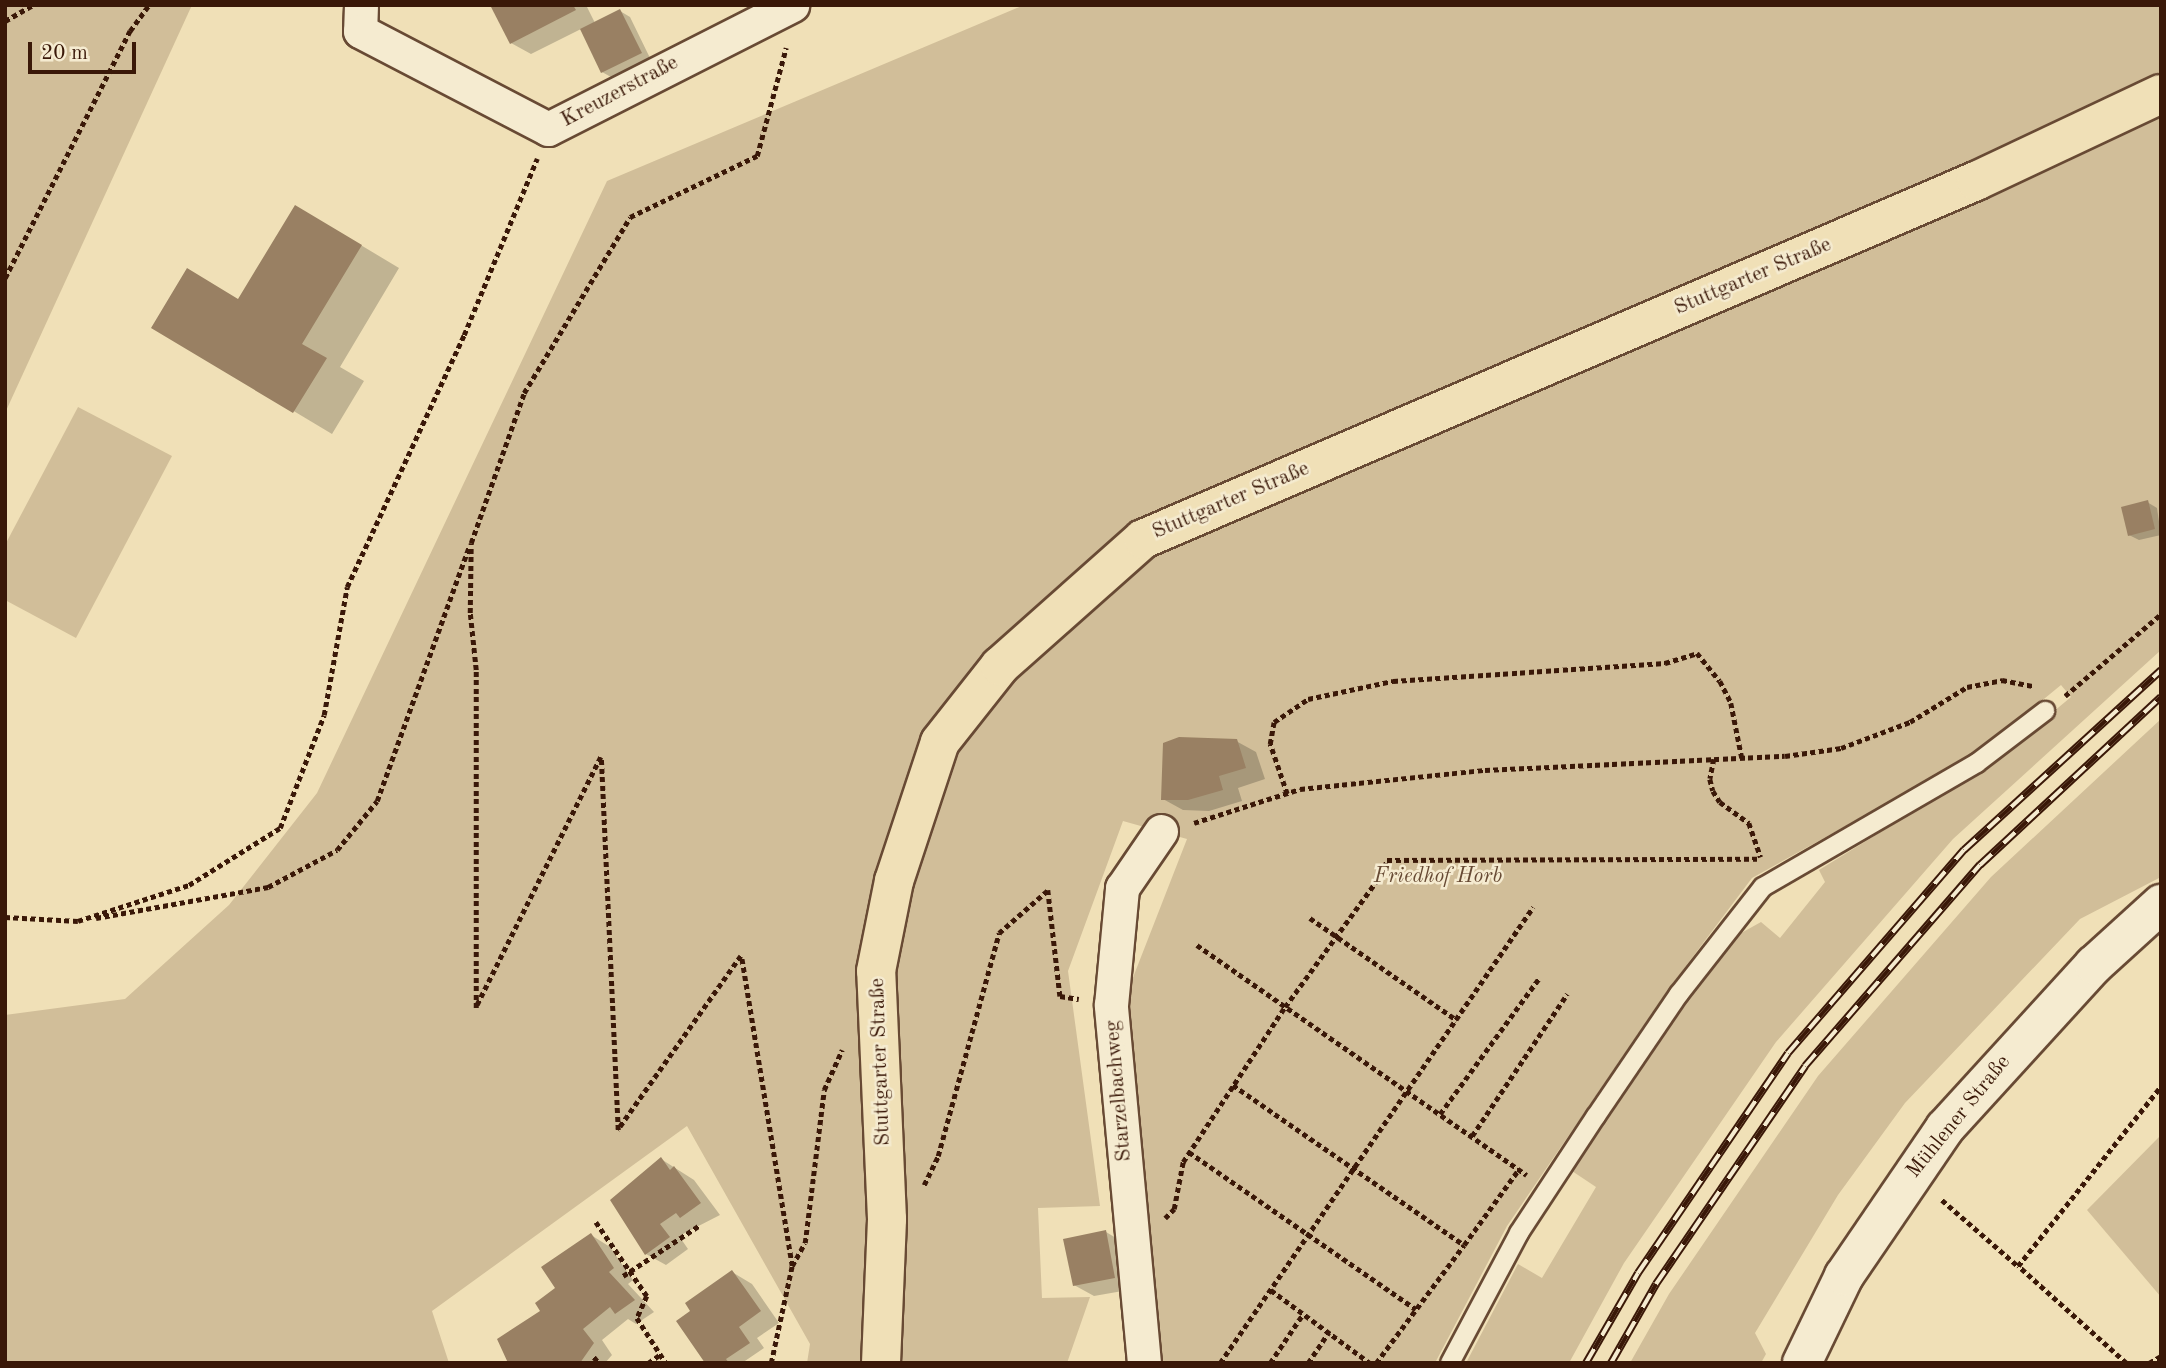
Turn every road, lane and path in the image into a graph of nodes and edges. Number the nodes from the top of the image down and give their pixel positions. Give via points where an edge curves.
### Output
1 (33, 5) edge
2 (149, 5) edge
3 (360, 5) edge
4 (792, 5) edge
5 (5, 21) edge
6 (788, 43) dead end
7 (2161, 93) edge
8 (548, 129) junction
9 (5, 278) edge
10 (471, 543) junction
11 (2161, 614) edge
12 (2042, 688) dead end
13 (2053, 692) dead end
14 (2065, 696) junction
15 (2045, 711) joint
16 (1742, 758) junction
17 (1714, 760) junction
18 (1287, 794) junction
19 (1161, 831) joint
20 (1762, 859) junction
21 (1767, 885) junction
22 (2161, 904) edge
23 (1533, 907) dead end
24 (5, 917) edge
25 (1310, 918) dead end
26 (78, 921) junction
27 (1338, 935) junction
28 (1197, 945) dead end
29 (1539, 978) dead end
30 (1567, 994) dead end
31 (1111, 1006) junction
32 (1285, 1007) junction
33 (1457, 1020) junction
34 (878, 1035) junction
35 (1233, 1085) junction
36 (2161, 1086) edge
37 (1409, 1093) junction
38 (1440, 1114) junction
39 (1472, 1136) junction
40 (1189, 1152) junction
41 (1519, 1168) junction
42 (1356, 1170) junction
43 (1946, 1188) dead end
44 (1548, 1190) junction
45 (921, 1191) dead end
46 (1939, 1198) junction
47 (1933, 1209) dead end
48 (596, 1222) dead end
49 (700, 1225) dead end
50 (1309, 1237) junction
51 (1464, 1245) junction
52 (1134, 1248) junction
53 (792, 1266) junction
54 (2018, 1266) junction
55 (630, 1271) junction
56 (623, 1276) dead end
57 (1271, 1290) junction
58 (1416, 1309) junction
59 (1303, 1314) junction
60 (1329, 1332) junction
61 (661, 1354) junction
62 (2161, 1356) edge
63 (594, 1357) dead end
64 (599, 1363) edge
65 (648, 1363) edge
66 (666, 1363) edge
67 (771, 1363) edge
68 (881, 1363) edge
69 (1144, 1363) edge
70 (1220, 1363) edge
71 (1270, 1363) edge
72 (1308, 1363) edge
73 (1373, 1363) edge
74 (1450, 1363) edge
75 (1802, 1363) edge
76 (2126, 1363) edge
77 (2149, 1363) edge

1 - 5 path
2 - 9 path via 130,32
3 - 8 street, Kreuzerstraße via 360,31
4 - 8 street, Kreuzerstraße
6 - 10 path via 757,156 630,217 524,393
7 - 34 main road, Stuttgarter Straße via 1976,181 1143,539 1062,606 1000,666 940,742 894,881 876,971
8 - 26 path via 470,323 347,587 324,715 280,828 189,885
10 - 26 path via 377,801 337,850 268,887
10 - 53 path via 470,613 476,670 476,1008 601,757 618,1130 741,956
11 - 14 path
12 - 16 path via 2002,680 1967,687 1873,738 1799,754
13 - 14 path
14 - 15 path
15 - 21 lane via 1977,763
16 - 17 path
16 - 18 path via 1731,703 1697,653 1665,663 1393,681 1308,699 1274,722 1270,744
17 - 18 path via 1485,770
17 - 20 path via 1713,791 1720,803 1749,823
18 - 19 path
19 - 31 street, Starzelbachweg via 1122,888
20 - 21 path
20 - 27 path via 1387,860
21 - 44 lane via 1679,994
22 - 75 main road, Mühlener Straße via 2094,965 1945,1128 1844,1276
23 - 33 path
24 - 26 path
25 - 27 path
27 - 32 path
27 - 33 path
28 - 32 path
29 - 38 path
30 - 39 path
31 - 45 path via 1060,996 1048,890 999,933 938,1157
31 - 52 street, Starzelbachweg
32 - 35 path
32 - 37 path
33 - 37 path
34 - 53 path via 841,1050 824,1090 805,1243
34 - 68 main road, Stuttgarter Straße via 887,1219
35 - 40 path
35 - 42 path
36 - 54 path
37 - 38 path
37 - 42 path
38 - 39 path
39 - 41 path
40 - 50 path
40 - 52 path via 1182,1162 1174,1209
41 - 44 path
41 - 51 path
42 - 50 path
42 - 51 path
43 - 46 path
44 - 74 lane
46 - 47 path
46 - 54 path
48 - 55 path
49 - 55 path
50 - 57 path
50 - 58 path
51 - 58 path
52 - 69 street, Starzelbachweg
53 - 67 path
54 - 76 path
55 - 56 path
55 - 61 path via 647,1296 637,1318
57 - 59 path
57 - 70 path
58 - 73 path
59 - 60 path
59 - 71 path
60 - 72 path
60 - 73 path
61 - 65 path
61 - 66 path
62 - 77 path
63 - 64 path

